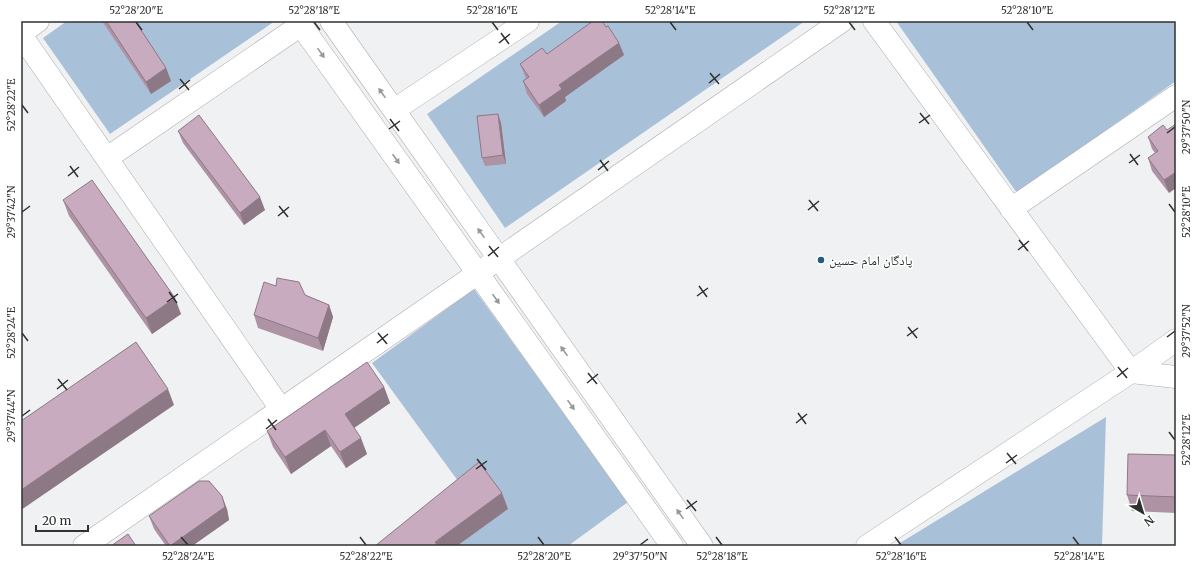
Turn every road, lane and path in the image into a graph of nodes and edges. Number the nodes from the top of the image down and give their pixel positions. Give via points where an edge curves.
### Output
1 (38, 21) edge
2 (331, 21) edge
3 (528, 21) edge
4 (842, 21) edge
5 (874, 21) edge
6 (300, 23) edge
7 (21, 34) edge
8 (1176, 96) edge
9 (394, 110) junction
10 (107, 158) junction
11 (1011, 209) junction
12 (499, 259) junction
13 (478, 274) junction
14 (1176, 340) edge
15 (1131, 372) junction
16 (1176, 377) edge
17 (281, 409) junction
18 (84, 546) edge
19 (672, 546) edge
20 (702, 546) edge
21 (867, 546) edge

1 - 7 lane
9 -> 2 lane
3 - 9 lane
4 - 12 lane
5 - 11 lane
6 - 10 lane
6 -> 13 lane
7 - 10 lane
8 - 11 lane
12 -> 9 lane
10 - 17 lane
11 - 15 lane
12 - 13 lane
20 -> 12 lane
13 - 17 lane
13 -> 19 lane
14 - 15 lane
15 - 16 lane
15 - 21 lane
17 - 18 lane

